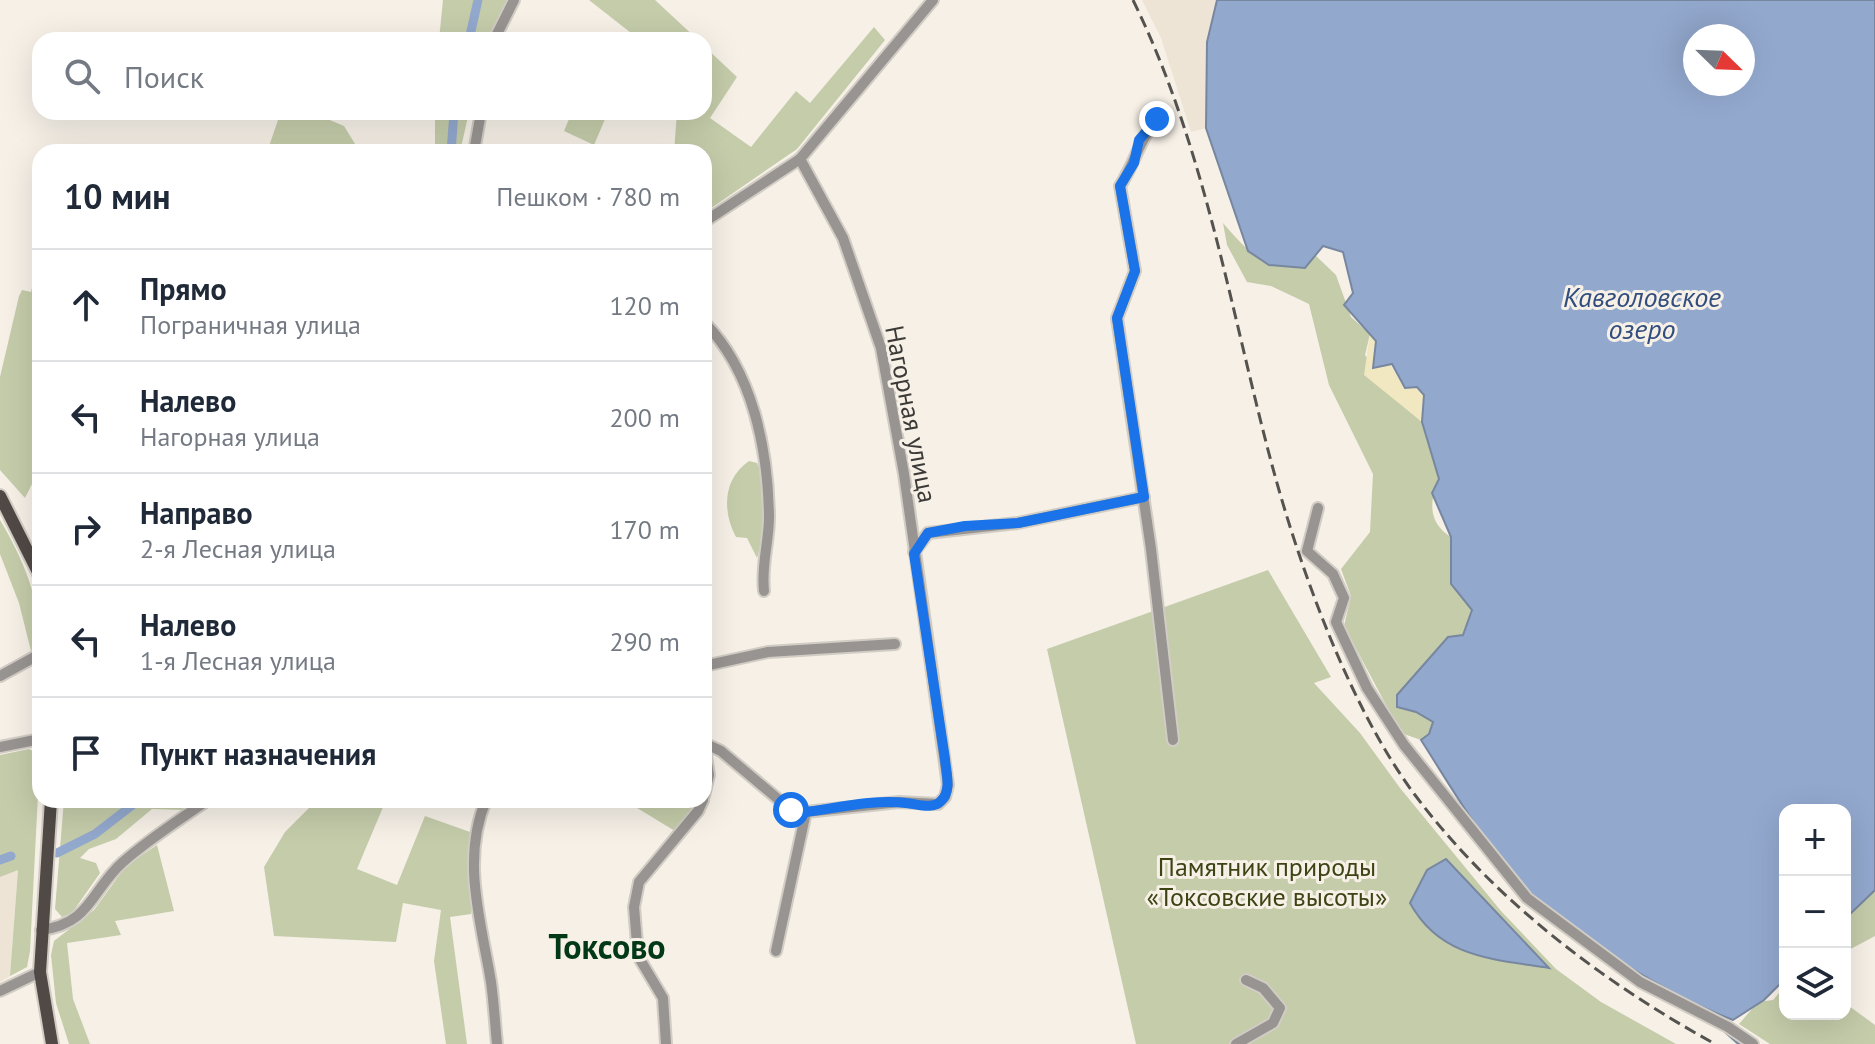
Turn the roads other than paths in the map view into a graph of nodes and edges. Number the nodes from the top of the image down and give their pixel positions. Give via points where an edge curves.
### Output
1 (514, 0) edge
2 (933, 0) edge
3 (498, 32) edge
4 (1157, 119) dead end
5 (480, 120) edge
6 (475, 144) edge
7 (800, 159) junction
8 (712, 217) edge
9 (712, 330) edge
10 (1144, 497) junction
11 (1, 499) edge
12 (1318, 508) dead end
13 (914, 554) junction
14 (32, 560) edge
15 (764, 591) dead end
16 (895, 644) dead end
17 (32, 658) edge
18 (712, 664) edge
19 (0, 676) edge
20 (1173, 740) dead end
21 (32, 741) edge
22 (0, 747) edge
23 (712, 747) edge
24 (50, 808) edge
25 (197, 808) edge
26 (483, 808) edge
27 (699, 808) edge
28 (806, 812) junction
29 (41, 930) junction
30 (776, 951) dead end
31 (40, 972) junction
32 (1246, 980) dead end
33 (0, 991) edge
34 (52, 1044) edge
35 (497, 1044) edge
36 (666, 1044) edge
37 (1236, 1044) edge
38 (1753, 1044) edge

1 - 3 street
2 - 7 street
4 - 10 street via 1139,140 1134,163 1120,186 1135,271 1117,318
5 - 6 street
7 - 8 street
7 - 13 street, Нагорная улица via 843,238 881,348
9 - 15 street via 742,375 754,410 769,520
10 - 13 street via 1018,523 928,533
10 - 20 street
11 - 14 main road
12 - 38 street via 1307,551 1333,574 1344,598 1336,622 1367,688 1404,745 1527,898 1640,982
13 - 28 street, Нагорная улица via 948,785 945,797 938,804 899,802
16 - 18 street via 768,652
17 - 19 street
21 - 22 street
23 - 28 street via 791,810
24 - 29 main road
25 - 29 street via 121,863 84,912
26 - 35 street via 474,834 476,915
27 - 36 street via 639,882 634,907 638,956 663,998
28 - 30 street
29 - 31 main road
31 - 33 street
31 - 34 main road
32 - 37 street via 1263,988 1280,1008 1273,1023

